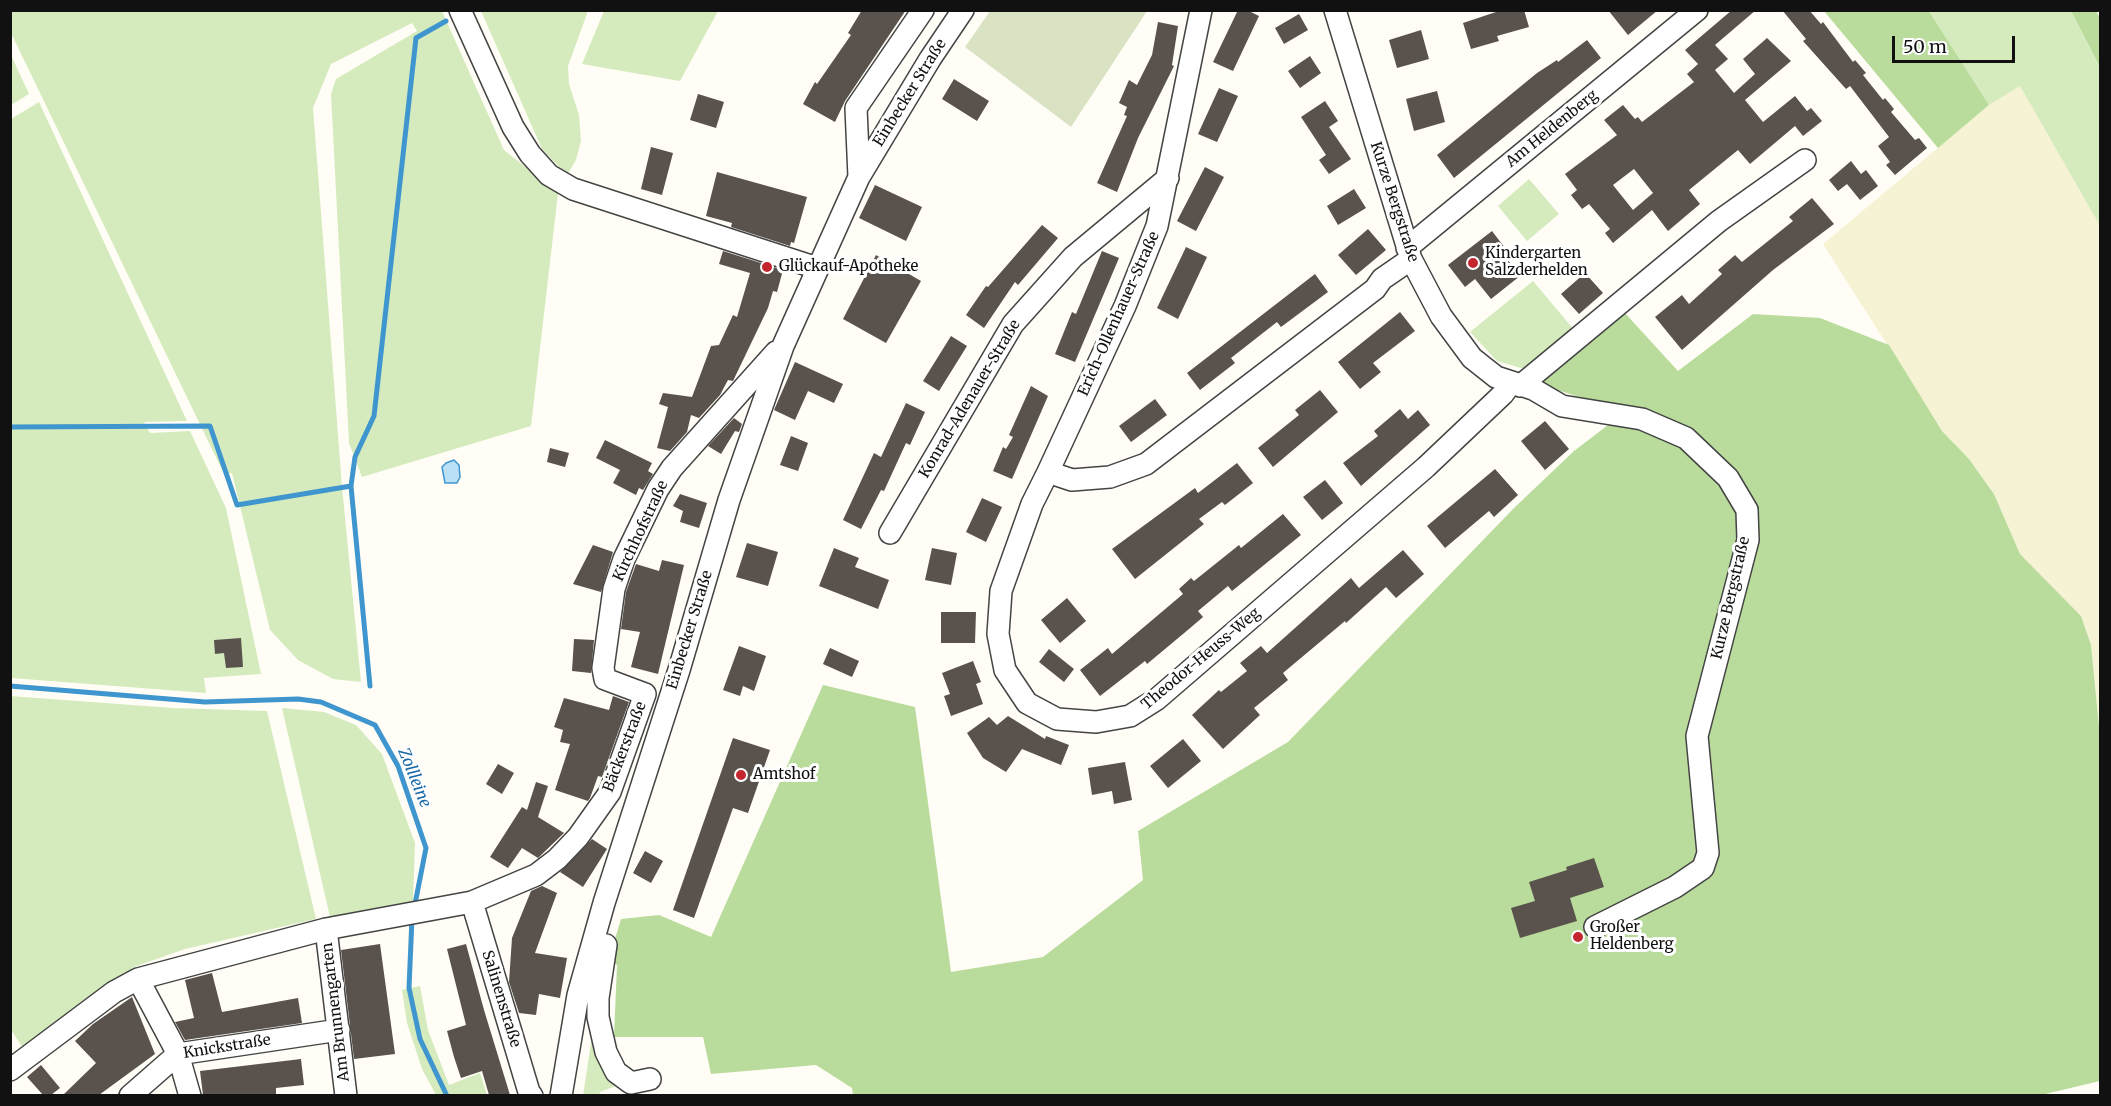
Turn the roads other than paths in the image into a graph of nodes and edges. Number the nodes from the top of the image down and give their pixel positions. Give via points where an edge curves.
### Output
1 (460, 10) edge
2 (923, 10) edge
3 (963, 10) edge
4 (1201, 10) edge
5 (1335, 10) edge
6 (1697, 10) edge
7 (1805, 160) dead end
8 (859, 177) junction
9 (1168, 178) junction
10 (1409, 254) junction
11 (817, 268) junction
12 (783, 345) junction
13 (1515, 384) junction
14 (1048, 472) junction
15 (890, 533) dead end
16 (673, 687) junction
17 (645, 694) junction
18 (472, 902) junction
19 (604, 903) junction
20 (1595, 927) dead end
21 (326, 929) junction
22 (138, 979) junction
23 (339, 1030) junction
24 (178, 1054) junction
25 (10, 1071) edge
26 (650, 1079) dead end
27 (130, 1095) edge
28 (190, 1095) edge
29 (346, 1095) edge
30 (532, 1095) edge
31 (561, 1095) edge

1 - 11 street via 513,127 549,175 573,189
2 - 8 street, Einbecker Straße via 856,108
3 - 8 street, Einbecker Straße
4 - 9 street, Erich-Ollenhauer-Straße
5 - 10 street, Kurze Bergstraße
6 - 10 street, Am Heldenberg
7 - 13 street via 1719,221
8 - 11 street, Einbecker Straße
9 - 14 street, Erich-Ollenhauer-Straße via 1157,226 1129,296
9 - 15 street, Konrad-Adenauer-Straße via 1073,257 1013,324
10 - 13 street, Kurze Bergstraße via 1440,316 1472,358 1496,377
10 - 14 street via 1375,289 1146,464 1110,477 1091,479 1072,480
11 - 12 street, Einbecker Straße
12 - 16 street, Einbecker Straße via 729,500
12 - 17 street, Kirchhofstraße via 672,468 624,559 614,589 604,680
13 - 14 street, Theodor-Heuss-Weg via 1426,467 1157,699 1130,716 1096,722 1057,718 1027,703 1005,670 998,634 1001,591 1032,504
13 - 20 street, Kurze Bergstraße via 1563,406 1642,419 1686,438 1728,478 1747,510 1748,540 1697,736 1708,853 1703,868 1675,887
16 - 17 street, Bäckerstraße
16 - 19 street, Einbecker Straße
17 - 18 street, Bäckerstraße via 610,792 578,837 536,875
18 - 21 street, Bäckerstraße
18 - 30 street, Salinenstraße
19 - 26 street via 613,918 600,967 598,998 606,1052 616,1072 631,1083
19 - 31 street, Einbecker Straße via 578,995
21 - 22 street, Bäckerstraße
21 - 23 street, Am Brunnengarten
22 - 24 street
22 - 25 street, Bäckerstraße via 114,992
23 - 24 street, Knickstraße
23 - 29 street, Am Brunnengarten
24 - 27 street, Knickstraße
24 - 28 street

